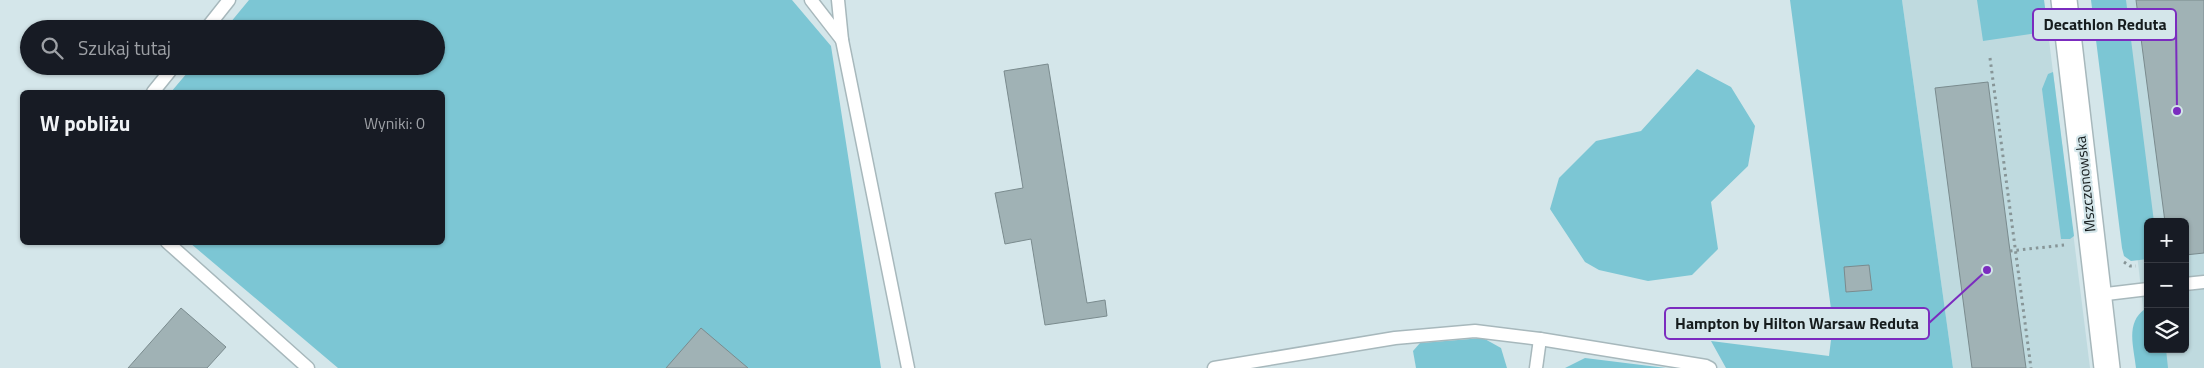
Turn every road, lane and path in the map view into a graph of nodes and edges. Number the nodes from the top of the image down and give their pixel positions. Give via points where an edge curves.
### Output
1 (229, 0) edge
2 (811, 0) edge
3 (838, 0) edge
4 (2064, 0) edge
5 (213, 20) edge
6 (842, 40) junction
7 (1990, 58) dead end
8 (167, 75) edge
9 (155, 90) edge
10 (2070, 244) dead end
11 (170, 245) edge
12 (2010, 251) dead end
13 (2015, 251) junction
14 (2122, 260) dead end
15 (2138, 266) dead end
16 (2204, 282) edge
17 (2189, 284) edge
18 (2144, 289) edge
19 (2098, 295) junction
20 (1540, 339) junction
21 (308, 368) edge
22 (908, 368) edge
23 (1214, 368) edge
24 (1536, 368) edge
25 (1710, 368) edge
26 (2031, 368) edge
27 (2107, 368) edge

1 - 5 lane
2 - 6 lane
3 - 6 lane
4 - 19 street, Mszczonowska
6 - 22 lane
7 - 13 path
8 - 9 lane
10 - 13 path
11 - 21 lane
12 - 13 path
13 - 26 path
14 - 15 path via 2130,266
16 - 17 lane
18 - 19 lane
19 - 27 street, Mszczonowska
20 - 23 lane via 1476,331 1395,338
20 - 24 lane
20 - 25 lane

